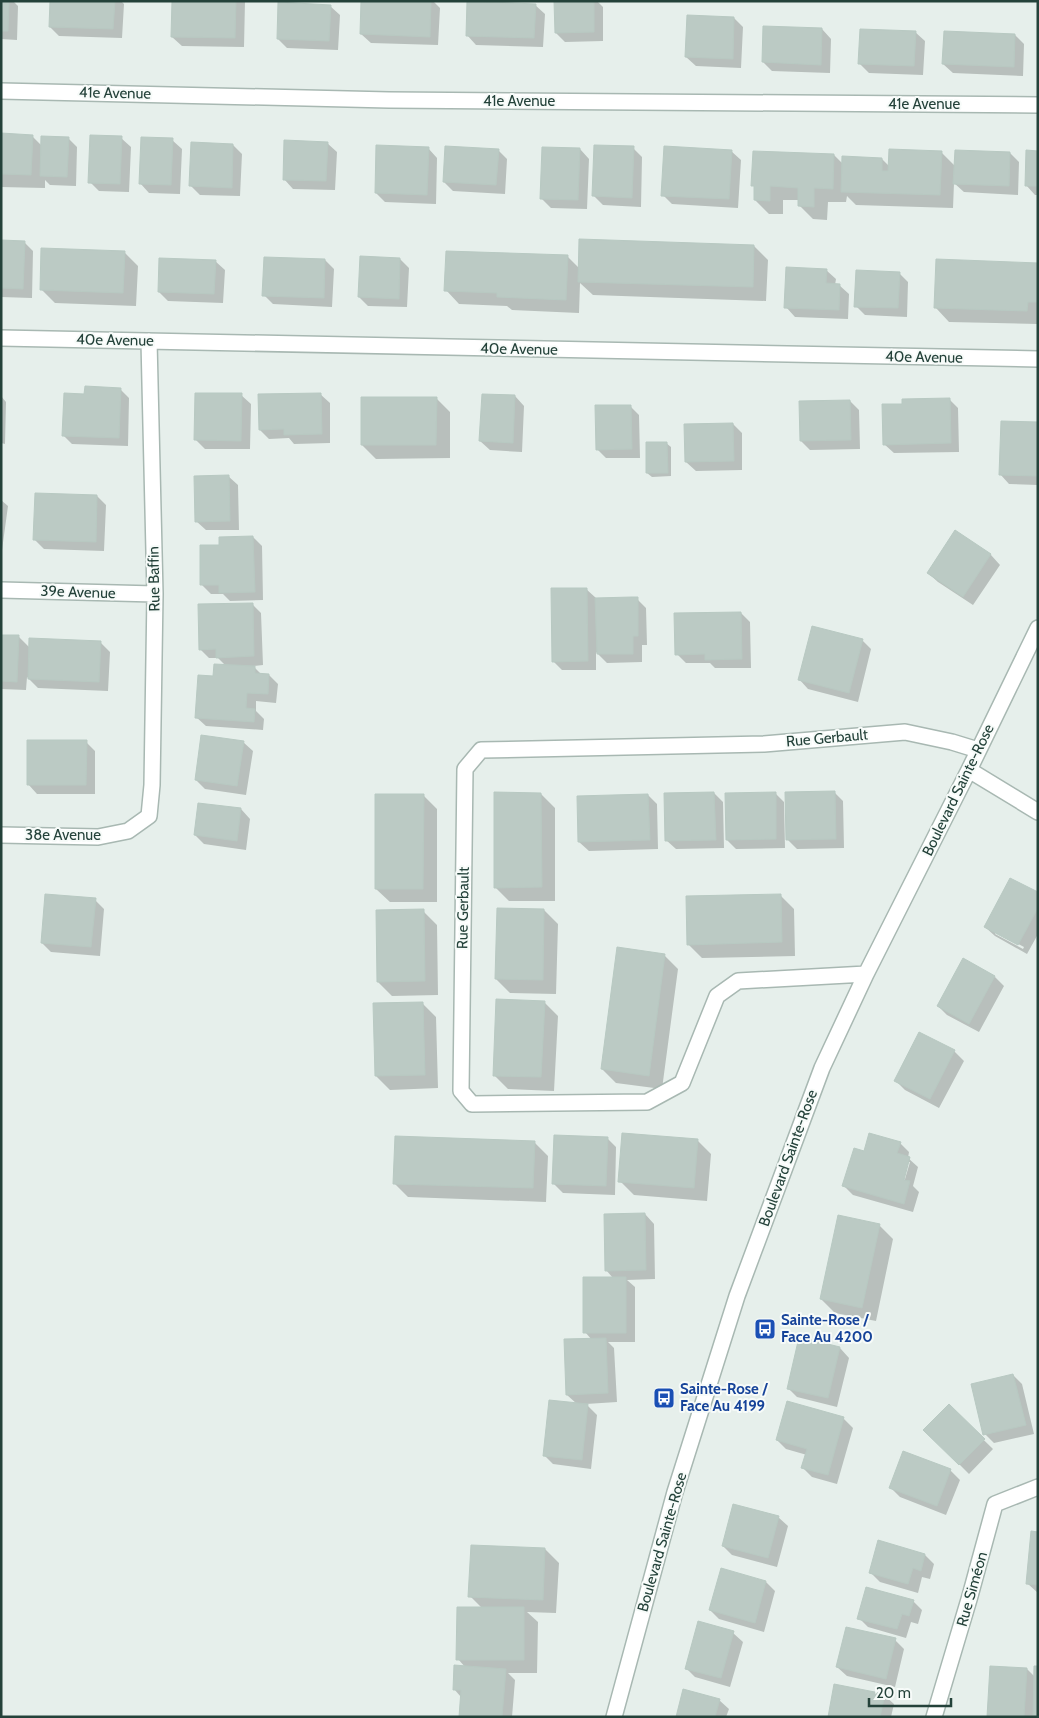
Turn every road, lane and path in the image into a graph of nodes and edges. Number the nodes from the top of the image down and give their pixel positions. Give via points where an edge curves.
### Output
1 (1, 91) edge
2 (1038, 106) edge
3 (1, 338) edge
4 (149, 341) junction
5 (1038, 359) edge
6 (1, 590) edge
7 (155, 594) junction
8 (1038, 628) edge
9 (978, 750) junction
10 (969, 770) junction
11 (1038, 812) edge
12 (149, 816) joint
13 (1, 835) edge
14 (866, 974) junction
15 (1038, 1487) edge
16 (614, 1717) edge
17 (934, 1717) edge

1 - 2 street, 41e Avenue via 389,100
3 - 4 street, 40e Avenue
4 - 5 street, 40e Avenue
4 - 7 street, Rue Baffin
6 - 7 street, 39e Avenue
7 - 12 street, Rue Baffin
8 - 9 street, Boulevard Sainte-Rose
9 - 10 street, Boulevard Sainte-Rose
9 - 14 street, Rue Gerbault via 905,732 764,744 481,750 465,769 461,1091 472,1104 647,1102 682,1083 717,996 738,981
10 - 11 street
10 - 14 street, Boulevard Sainte-Rose
12 - 13 street, 38e Avenue via 128,832 98,837
14 - 16 street, Boulevard Sainte-Rose via 822,1068 737,1296 676,1492
15 - 17 street, Rue Siméon via 995,1504

